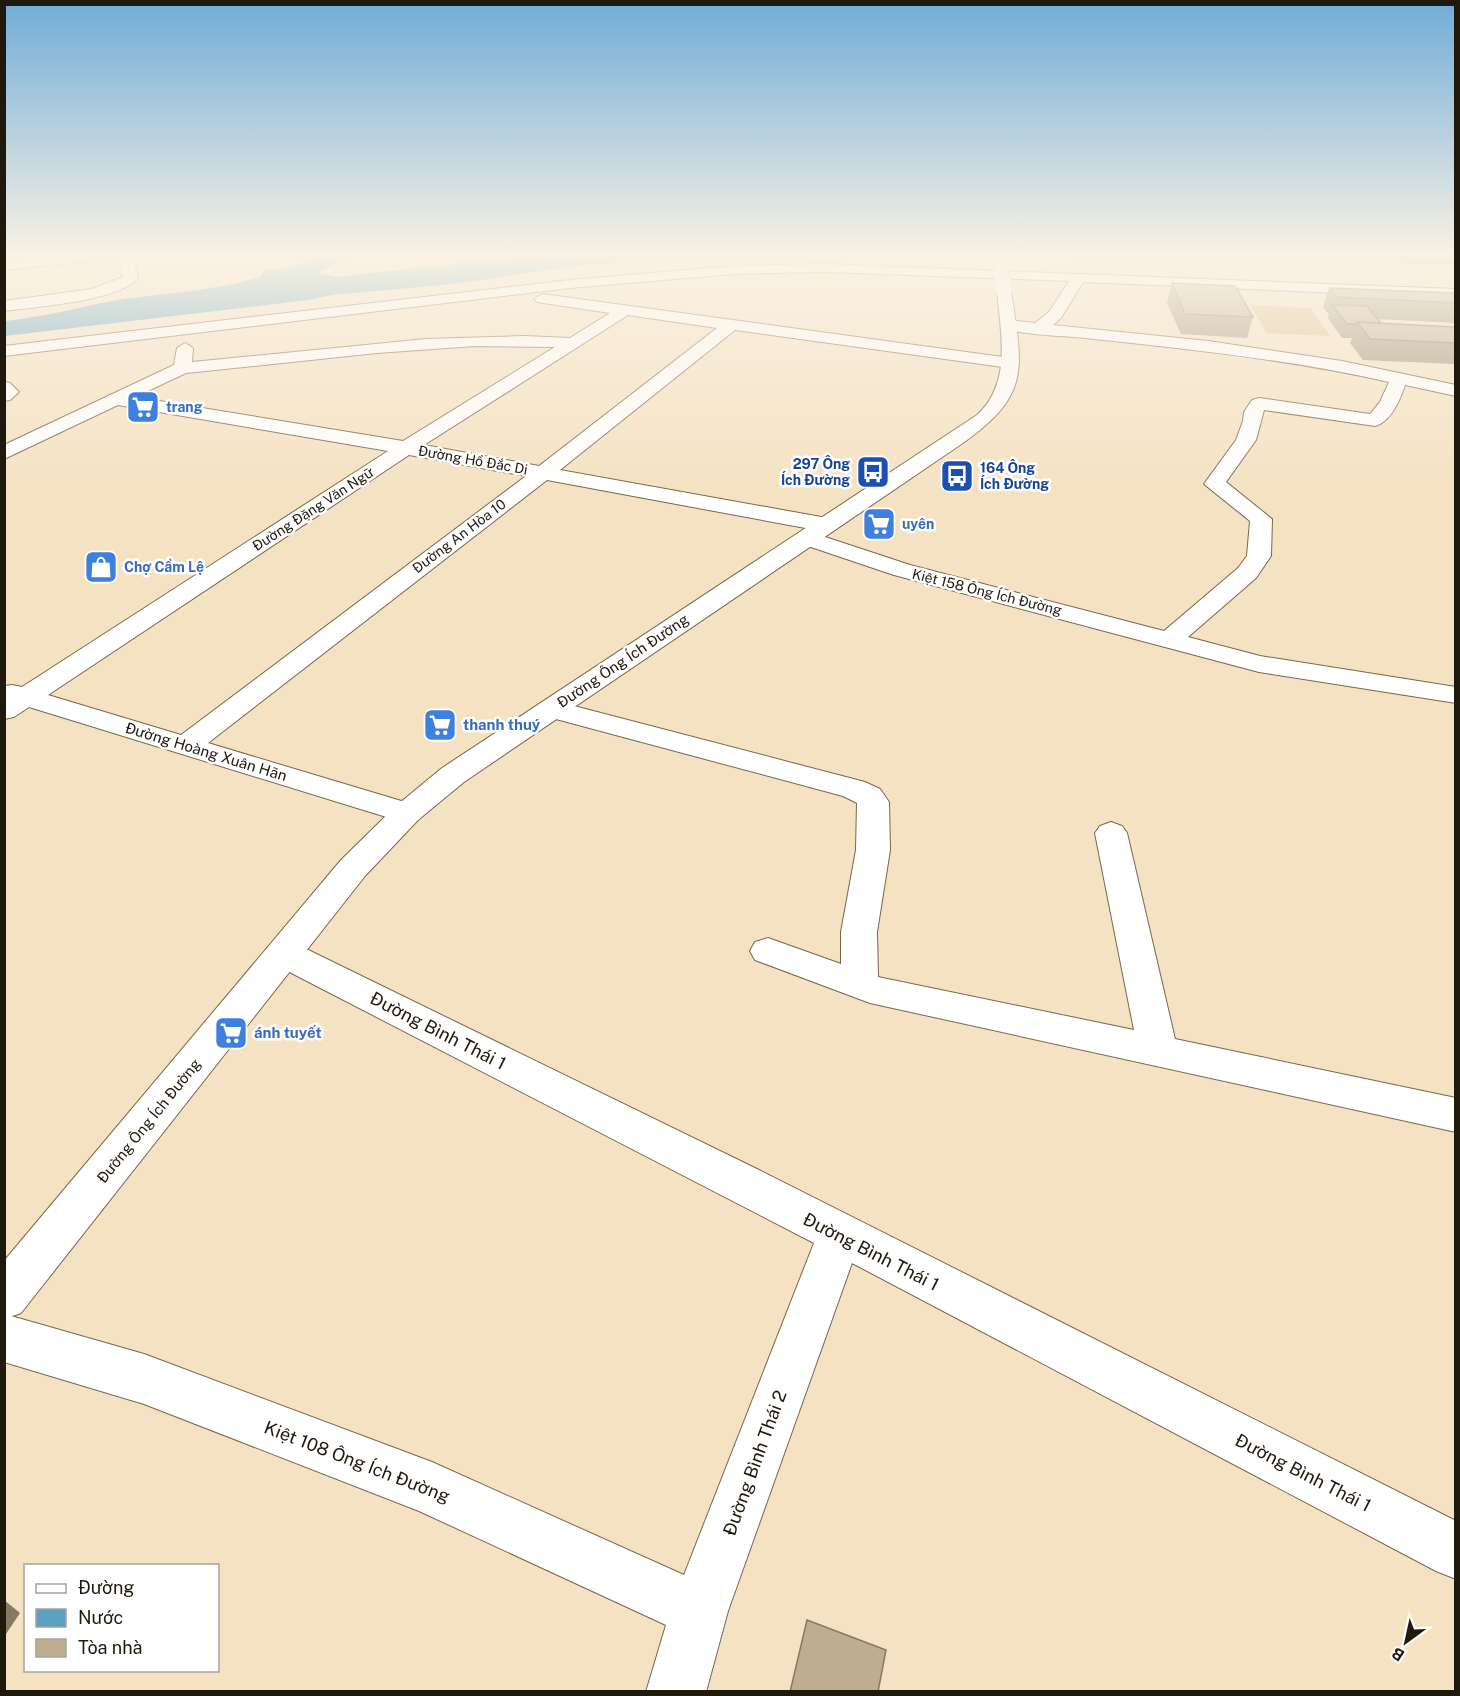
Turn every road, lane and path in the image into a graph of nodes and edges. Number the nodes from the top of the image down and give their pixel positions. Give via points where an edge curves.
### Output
1 (168, 332) edge
2 (187, 332) edge
3 (590, 332) edge
4 (722, 332) edge
5 (783, 332) edge
6 (1008, 332) edge
7 (1069, 332) edge
8 (572, 343) junction
9 (4, 351) edge
10 (1271, 356) junction
11 (1010, 363) junction
12 (182, 368) junction
13 (1398, 378) junction
14 (4, 387) edge
15 (4, 396) edge
16 (1454, 396) edge
17 (119, 400) junction
18 (1259, 404) junction
19 (406, 448) junction
20 (4, 453) edge
21 (543, 473) junction
22 (817, 531) junction
23 (1170, 639) junction
24 (1455, 695) edge
25 (12, 700) edge
26 (551, 709) junction
27 (186, 745) junction
28 (407, 813) junction
29 (1110, 833) dead end
30 (768, 951) dead end
31 (285, 954) junction
32 (859, 984) junction
33 (1158, 1049) junction
34 (1455, 1115) edge
35 (839, 1236) junction
36 (4, 1297) edge
37 (4, 1338) edge
38 (1455, 1551) edge
39 (699, 1611) junction
40 (676, 1692) edge

1 - 9 street
2 - 12 street
3 - 8 street, Đường Đặng Văn Ngữ
4 - 21 street, Đường An Hòa 10
5 - 11 street
6 - 11 street, Đường Ông Ích Đường
7 - 10 street
8 - 12 street via 465,341
8 - 19 street, Đường Đặng Văn Ngữ
10 - 13 street
10 - 18 street via 1250,376 1262,400
11 - 22 street, Đường Ông Ích Đường via 1009,378 998,404 974,426
12 - 17 street
13 - 16 street
13 - 18 street via 1389,403 1375,420
14 - 15 street via 10,392
17 - 19 street, Đường Hồ Đắc Di
17 - 20 street
18 - 23 street via 1242,447 1215,484 1261,519 1259,556 1246,573
19 - 21 street, Đường Hồ Đắc Di
19 - 25 street, Đường Đặng Văn Ngữ
21 - 22 street, Đường Hồ Đắc Di
21 - 27 street, Đường An Hòa 10
22 - 23 street, Kiệt 158 Ông Ích Đường via 930,578
22 - 26 street, Đường Ông Ích Đường
23 - 24 street, Kiệt 158 Ông Ích Đường via 1259,664
25 - 27 street, Đường Hoàng Xuân Hãn
26 - 28 street, Đường Ông Ích Đường via 453,775
26 - 32 street via 862,792 873,802 873,850 859,932
27 - 28 street, Đường Hoàng Xuân Hãn
28 - 31 street, Đường Ông Ích Đường via 353,868
29 - 33 street
30 - 32 street
31 - 35 street, Đường Bình Thái 1
31 - 36 street, Đường Ông Ích Đường
32 - 33 street
33 - 34 street
35 - 38 street, Đường Bình Thái 1
35 - 39 street, Đường Bình Thái 2
37 - 39 street, Kiệt 108 Ông Ích Đường via 144,1379 432,1490
39 - 40 street, Đường Bình Thái 2

